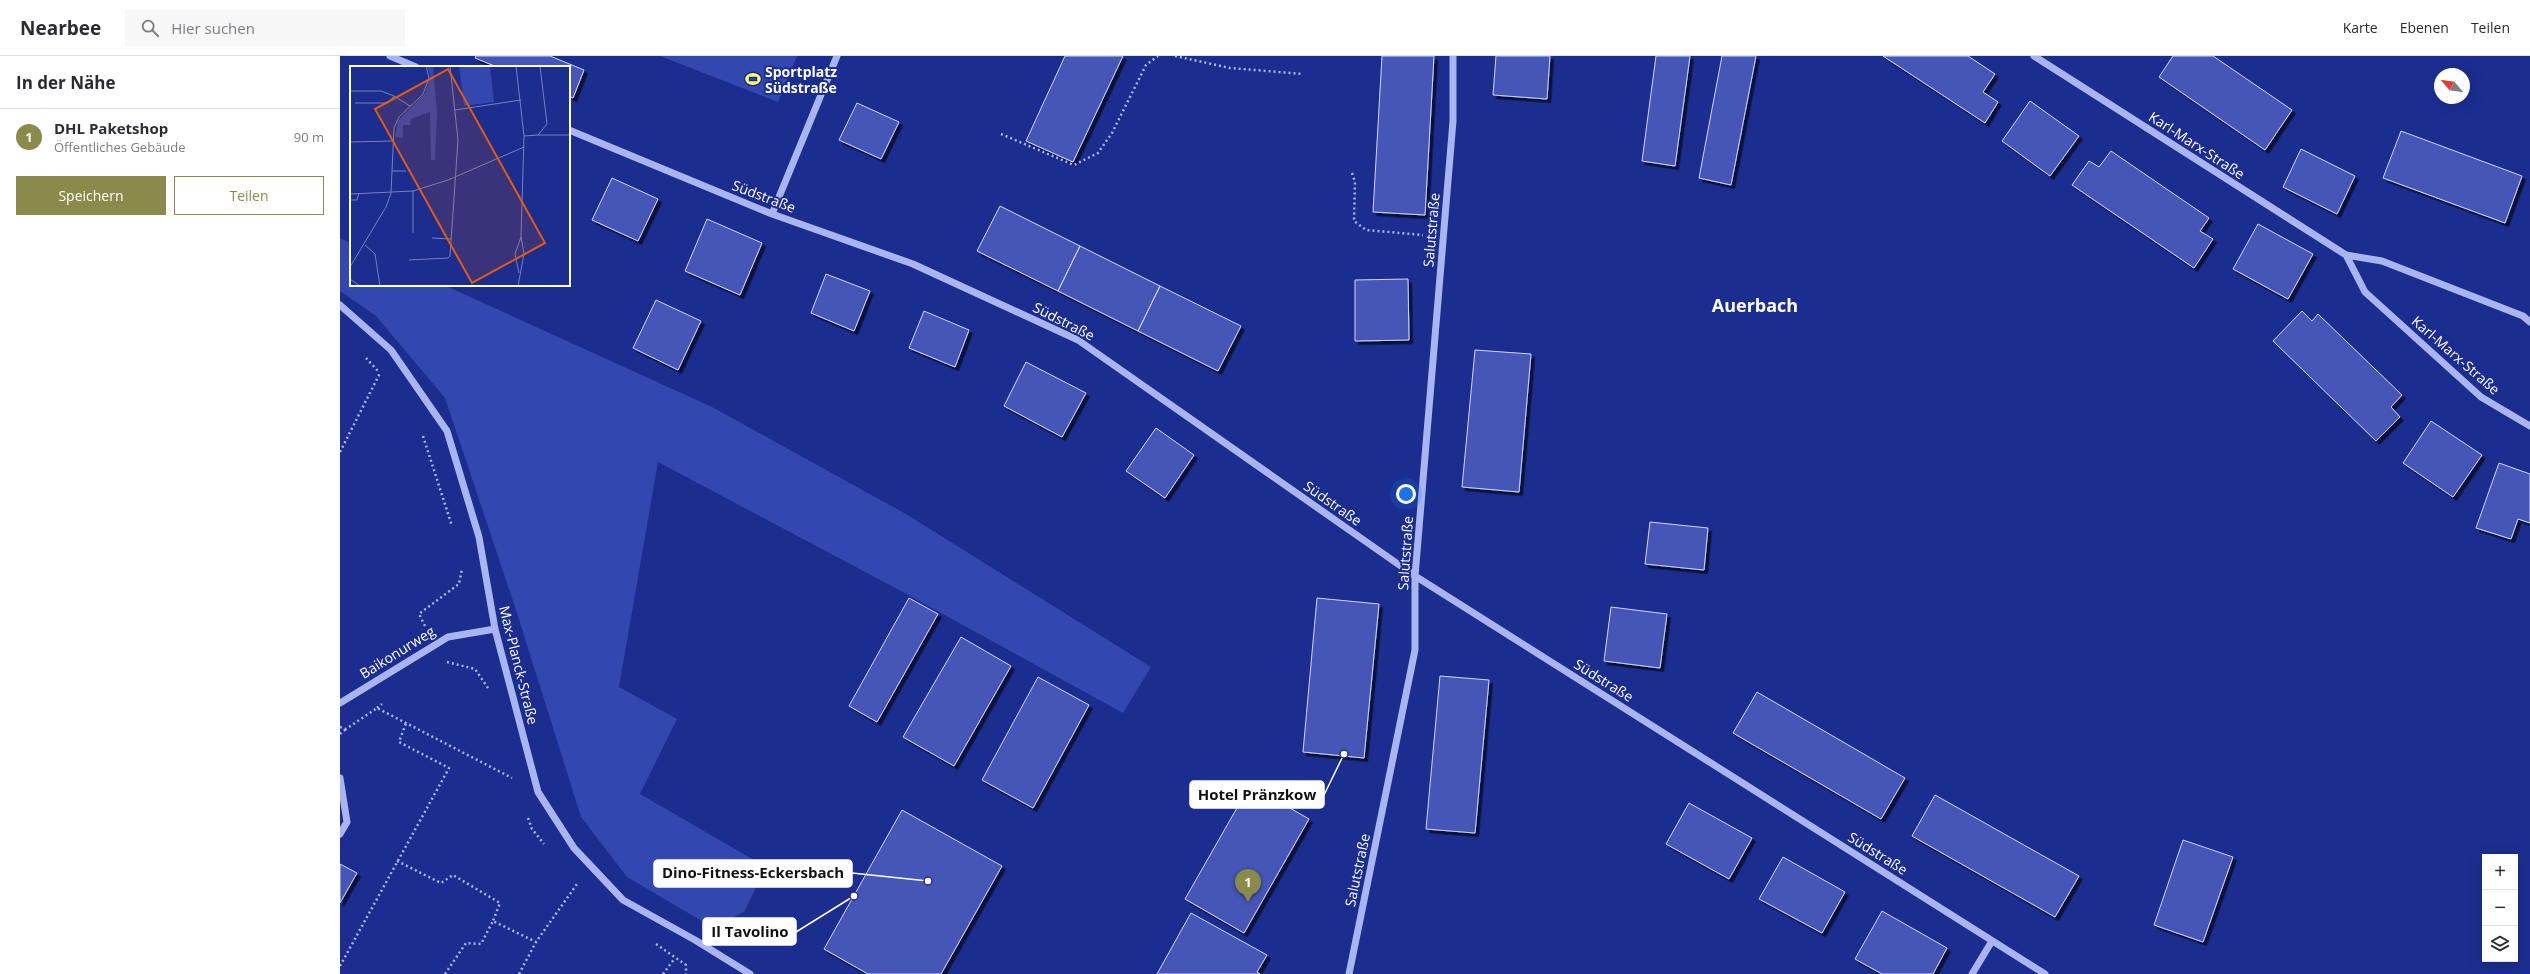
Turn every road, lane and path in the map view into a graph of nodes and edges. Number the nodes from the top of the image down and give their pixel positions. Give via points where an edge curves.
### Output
1 (390, 56) edge
2 (837, 56) edge
3 (1158, 56) edge
4 (1176, 56) edge
5 (1454, 56) edge
6 (2034, 56) edge
7 (414, 66) edge
8 (1303, 74) dead end
9 (570, 130) edge
10 (1001, 134) dead end
11 (1352, 173) dead end
12 (772, 214) junction
13 (1444, 236) junction
14 (2346, 255) junction
15 (340, 305) edge
16 (2530, 322) edge
17 (365, 357) dead end
18 (380, 373) junction
19 (385, 378) dead end
20 (2530, 426) edge
21 (423, 434) dead end
22 (340, 452) edge
23 (454, 533) dead end
24 (464, 563) dead end
25 (1415, 576) junction
26 (494, 629) junction
27 (433, 645) junction
28 (340, 703) edge
29 (406, 723) junction
30 (340, 727) edge
31 (346, 729) junction
32 (340, 734) edge
33 (340, 778) edge
34 (538, 792) junction
35 (340, 834) edge
36 (397, 861) junction
37 (577, 884) dead end
38 (493, 921) junction
39 (1992, 941) junction
40 (536, 942) junction
41 (675, 958) dead end
42 (340, 966) edge
43 (739, 971) edge
44 (445, 974) edge
45 (519, 974) edge
46 (663, 974) edge
47 (750, 974) edge
48 (1349, 974) edge
49 (1972, 974) edge
50 (2045, 974) edge

1 - 7 street
2 - 12 street
3 - 10 path via 1146,65 1112,133 1098,153 1074,165
4 - 8 path via 1230,68
5 - 13 street, Salutstraße via 1453,121
6 - 14 street, Karl-Marx-Straße
9 - 12 street, Südstraße
11 - 13 path via 1355,182 1354,221 1366,230
12 - 25 street, Südstraße via 912,264 1078,340
13 - 25 street, Salutstraße
14 - 16 street, Karl-Marx-Straße via 2382,262 2523,316
14 - 20 street, Karl-Marx-Straße via 2365,292 2481,397
15 - 26 street, Max-Planck-Straße via 391,350 447,431 479,537
17 - 18 path
18 - 19 path
18 - 22 path
21 - 23 path
24 - 27 path via 459,584 419,614
25 - 39 street, Südstraße
25 - 48 street, Salutstraße via 1415,650
26 - 27 street, Baikonurweg via 448,637
26 - 34 street, Max-Planck-Straße
27 - 28 street, Baikonurweg
29 - 31 path via 377,708
29 - 34 path
29 - 36 path via 399,742 449,768
30 - 31 path
31 - 32 path
33 - 35 street via 347,822
34 - 43 street, Max-Planck-Straße via 574,848 623,900
36 - 38 path via 441,883 453,875 500,903
36 - 42 path
37 - 40 path
38 - 40 path
38 - 44 path via 481,944 466,943
39 - 49 street
39 - 50 street, Südstraße
40 - 45 path
41 - 46 path
43 - 47 street, Max-Planck-Straße

